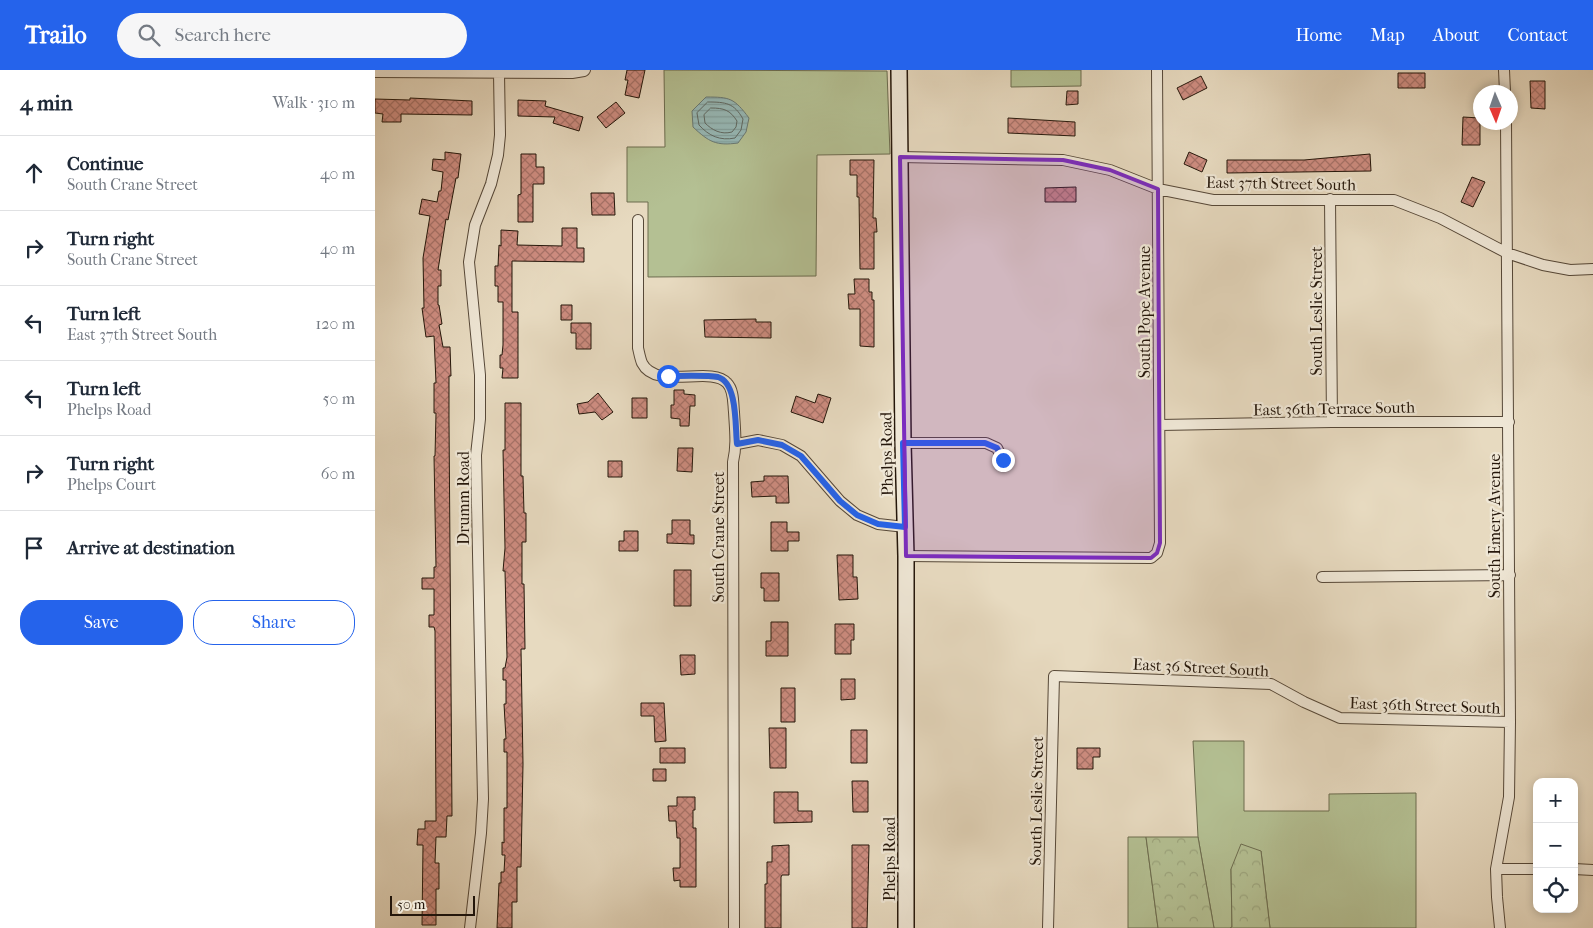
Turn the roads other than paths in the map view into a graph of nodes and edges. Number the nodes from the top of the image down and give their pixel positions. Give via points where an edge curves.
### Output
1 (899, 70) edge
2 (1157, 70) edge
3 (1504, 70) edge
4 (431, 71) edge
5 (585, 71) edge
6 (375, 72) edge
7 (499, 73) junction
8 (1505, 85) edge
9 (1506, 130) edge
10 (900, 158) junction
11 (1158, 189) junction
12 (1330, 199) junction
13 (639, 220) dead end
14 (1507, 253) junction
15 (1593, 269) edge
16 (1332, 422) junction
17 (1509, 422) junction
18 (1160, 425) junction
19 (903, 443) junction
20 (737, 444) junction
21 (1003, 460) dead end
22 (905, 527) junction
23 (906, 556) junction
24 (1510, 575) junction
25 (1322, 577) dead end
26 (1054, 676) joint
27 (1340, 718) joint
28 (1510, 722) junction
29 (1497, 869) junction
30 (1533, 869) edge
31 (1578, 870) edge
32 (1593, 870) edge
33 (469, 928) edge
34 (734, 928) edge
35 (906, 928) edge
36 (1049, 928) edge
37 (1501, 928) edge

1 - 10 street, Phelps Road
2 - 11 street, South Pope Avenue
3 - 8 street
4 - 6 street
4 - 7 street
5 - 7 street
7 - 33 street, Drumm Road via 498,156 475,225 469,262 480,375 476,455 483,799
9 - 14 street, South Emery Avenue
10 - 11 street, East 37th Street South via 1063,160 1110,170
10 - 19 street, Phelps Road
11 - 12 street, East 37th Street South via 1213,200
11 - 18 street, South Pope Avenue
12 - 14 street, East 37th Street South via 1394,200 1440,218
12 - 16 street, South Leslie Street
13 - 20 street, South Crane Street via 638,348 642,363 652,374 719,377 728,383 733,395
14 - 15 street, East 37th Street South via 1543,265 1570,270
14 - 17 street, South Emery Avenue
16 - 17 street, East 36th Terrace South
16 - 18 street, East 36th Terrace South
17 - 24 street, South Emery Avenue
18 - 23 street, South Pope Avenue via 1160,543 1157,553 1151,558
19 - 21 street via 985,443 997,448
19 - 22 street, Phelps Road
20 - 22 street via 758,440 782,445 801,456 840,501 857,515 878,524
20 - 34 street, South Crane Street via 733,462
22 - 23 street, Phelps Road
23 - 35 street, Phelps Road
24 - 25 street
24 - 28 street, South Emery Avenue
26 - 27 street, East 36 Street South via 1271,684
26 - 36 street, South Leslie Street
27 - 28 street, East 36th Street South
28 - 29 street, South Emery Avenue via 1509,797
29 - 30 street
29 - 37 street, South Emery Avenue
31 - 32 street

